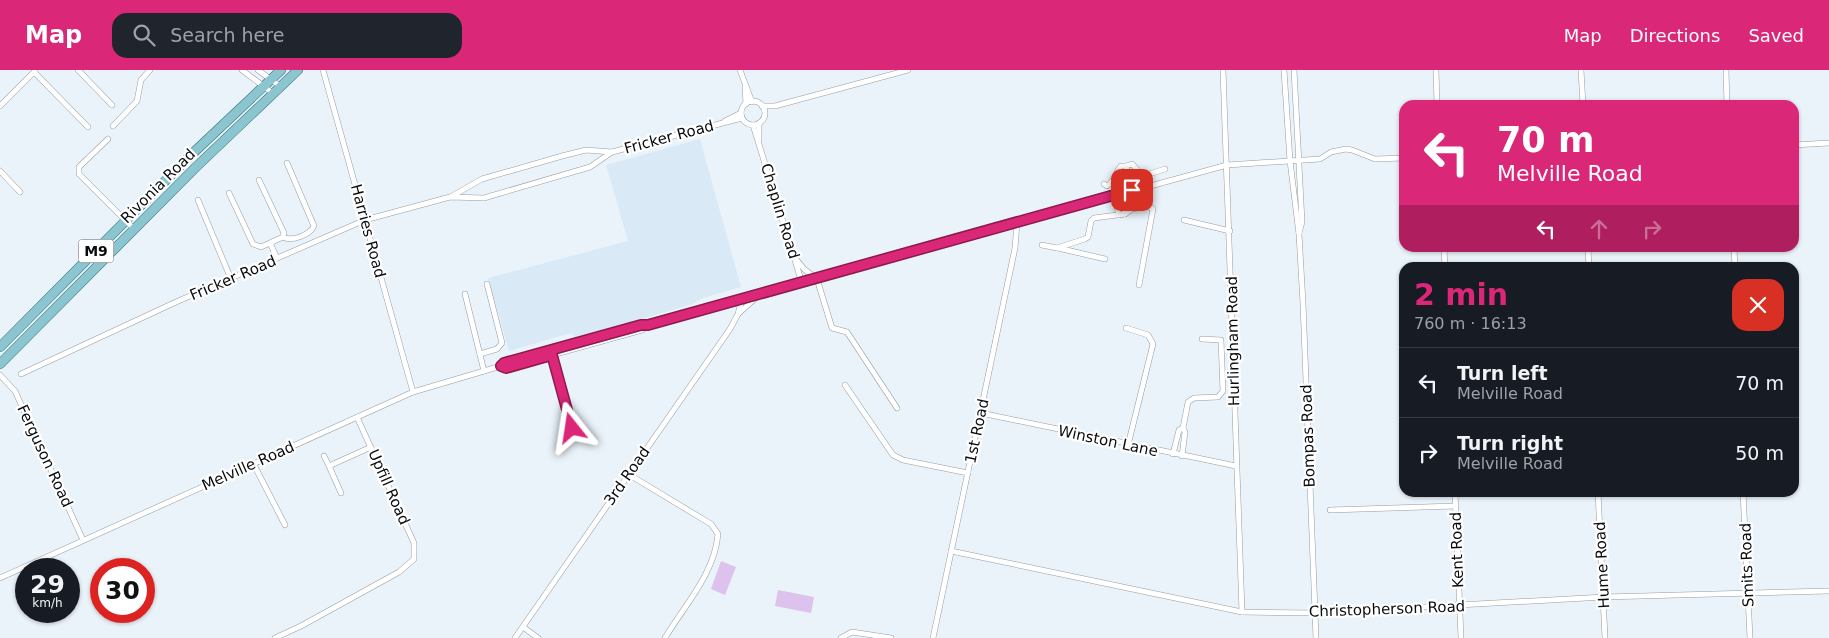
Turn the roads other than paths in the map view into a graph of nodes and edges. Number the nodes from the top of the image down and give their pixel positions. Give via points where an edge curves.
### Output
1 (78, 70) edge
2 (150, 70) edge
3 (242, 70) edge
4 (258, 70) edge
5 (282, 70) edge
6 (298, 70) edge
7 (323, 70) edge
8 (740, 70) edge
9 (908, 70) edge
10 (1223, 70) edge
11 (1284, 70) edge
12 (1294, 70) edge
13 (1436, 70) edge
14 (1581, 70) edge
15 (1726, 70) edge
16 (35, 71) edge
17 (272, 79) junction
18 (264, 86) junction
19 (744, 86) junction
20 (281, 87) junction
21 (274, 94) junction
22 (1437, 100) edge
23 (1583, 100) edge
24 (1727, 100) edge
25 (752, 102) junction
26 (746, 104) junction
27 (112, 105) dead end
28 (0, 106) edge
29 (762, 106) junction
30 (775, 106) junction
31 (765, 112) junction
32 (742, 116) junction
33 (756, 124) junction
34 (88, 126) dead end
35 (113, 126) dead end
36 (108, 139) dead end
37 (1829, 143) edge
38 (1799, 145) edge
39 (612, 152) junction
40 (1399, 158) edge
41 (1290, 161) junction
42 (1299, 161) junction
43 (287, 163) dead end
44 (1227, 165) junction
45 (1126, 166) junction
46 (1165, 169) dead end
47 (0, 170) edge
48 (259, 180) dead end
49 (1104, 184) dead end
50 (1132, 190) junction
51 (20, 192) dead end
52 (229, 193) dead end
53 (1120, 193) junction
54 (1114, 195) junction
55 (450, 197) junction
56 (198, 200) dead end
57 (1125, 214) junction
58 (1119, 216) junction
59 (365, 220) junction
60 (1184, 220) dead end
61 (126, 221) junction
62 (1017, 223) junction
63 (134, 229) junction
64 (1230, 230) junction
65 (1299, 234) junction
66 (283, 237) junction
67 (270, 243) junction
68 (1042, 245) dead end
69 (1057, 248) junction
70 (278, 258) junction
71 (794, 258) junction
72 (1105, 259) dead end
73 (231, 279) junction
74 (817, 279) junction
75 (802, 283) junction
76 (487, 284) dead end
77 (1139, 285) dead end
78 (465, 294) dead end
79 (759, 295) junction
80 (742, 299) junction
81 (738, 314) junction
82 (648, 325) junction
83 (1126, 328) dead end
84 (1202, 339) dead end
85 (0, 347) edge
86 (480, 354) junction
87 (552, 355) junction
88 (0, 364) edge
89 (501, 366) junction
90 (484, 371) junction
91 (22, 374) dead end
92 (0, 375) edge
93 (844, 385) dead end
94 (413, 392) junction
95 (897, 408) dead end
96 (981, 413) junction
97 (357, 417) junction
98 (572, 428) dead end
99 (1183, 428) junction
100 (1128, 445) junction
101 (371, 447) junction
102 (1173, 454) junction
103 (324, 456) dead end
104 (1182, 456) junction
105 (253, 463) junction
106 (329, 466) junction
107 (1236, 466) junction
108 (968, 473) junction
109 (628, 474) junction
110 (341, 493) dead end
111 (1455, 497) edge
112 (1598, 497) edge
113 (1744, 497) edge
114 (1455, 506) junction
115 (1330, 510) dead end
116 (285, 525) dead end
117 (83, 540) junction
118 (951, 551) junction
119 (0, 578) edge
120 (1829, 591) edge
121 (1748, 594) junction
122 (1604, 597) junction
123 (1459, 606) junction
124 (1242, 612) junction
125 (1315, 613) junction
126 (523, 627) junction
127 (274, 638) edge
128 (516, 638) edge
129 (538, 638) edge
130 (665, 638) edge
131 (841, 638) edge
132 (891, 638) edge
133 (932, 638) edge
134 (1316, 638) edge
135 (1461, 638) edge
136 (1606, 638) edge
137 (1750, 638) edge

1 - 27 street
2 - 35 street via 140,80 137,101
3 - 18 street
4 - 17 street
5 - 17 main road, M9
6 - 20 main road, M9
7 - 59 street, Harries Road
8 - 19 street
9 - 30 street
10 - 44 street, Hurlingham Road
11 - 41 street, Bompas Road
12 - 42 street, Bompas Road
13 - 22 street
14 - 23 street
15 - 24 street
16 - 28 street
16 - 34 street
17 - 18 main road, M9
17 - 20 street
18 - 21 street
18 - 61 main road, Rivonia Road / M9
19 - 25 street
19 - 26 street
20 - 21 main road, M9
21 - 63 main road, Rivonia Road / M9
25 - 26 street
25 - 29 street
26 - 32 street
29 - 30 street
29 - 31 street
30 - 31 street
31 - 33 street
32 - 33 street via 746,123
32 - 39 street, Fricker Road via 730,122
33 - 71 street, Chaplin Road
36 - 61 street via 80,168 79,174
37 - 38 street
39 - 55 street, Fricker Road via 586,150 542,162 482,179
39 - 55 street, Fricker Road via 590,167 484,198
40 - 42 street, Melville Road via 1374,159 1346,149 1331,152 1320,159
41 - 42 street, Melville Road
41 - 44 street, Melville Road
41 - 65 street, Bompas Road
42 - 65 street, Bompas Road via 1302,222
43 - 66 street via 314,226 293,239
44 - 50 street, Melville Road
44 - 64 street, Hurlingham Road
45 - 46 street via 1132,164 1142,176
45 - 49 street via 1121,166 1111,183
45 - 50 street
47 - 51 street
48 - 66 street via 282,226
50 - 53 street, Melville Road
52 - 67 street via 253,244 260,247
53 - 54 street, Melville Road
53 - 57 street
54 - 58 street
54 - 62 street, Melville Road
55 - 59 street, Fricker Road
56 - 73 street
57 - 58 street
57 - 77 street via 1148,206 1153,209
58 - 69 street via 1094,218 1088,237
59 - 70 street, Fricker Road
59 - 94 street, Harries Road
60 - 64 street
61 - 63 street
61 - 85 main road, Rivonia Road / M9
62 - 74 street, Melville Road
62 - 96 street, 1st Road
63 - 88 main road, Rivonia Road / M9
64 - 107 street, Hurlingham Road
65 - 125 street, Bompas Road
66 - 67 street
67 - 70 street
68 - 69 street
69 - 72 street
70 - 73 street, Fricker Road
71 - 74 street
71 - 75 street, Chaplin Road
73 - 91 street, Fricker Road
74 - 75 street, Melville Road
74 - 95 street via 832,328 847,332
75 - 79 street, Melville Road
76 - 86 street via 502,343 497,349
78 - 86 street
79 - 80 street, Melville Road
79 - 81 street, 3rd Road
80 - 81 street, 3rd Road
80 - 82 street, Melville Road
81 - 109 street, 3rd Road
82 - 87 street, Melville Road via 642,330
82 - 89 street, Melville Road
83 - 100 street via 1148,335 1153,344
84 - 99 street via 1221,340 1223,391 1218,397 1190,400
86 - 90 street
87 - 89 street, Melville Road via 506,368
87 - 98 street
89 - 90 street, Melville Road
90 - 94 street, Melville Road
92 - 117 street, Ferguson Road via 15,391
93 - 108 street via 893,455 902,460
94 - 97 street, Melville Road
96 - 100 street, Winston Lane
96 - 108 street, 1st Road
97 - 101 street, Upfill Road
97 - 105 street, Melville Road
99 - 102 street via 1179,430
99 - 104 street
100 - 102 street, Winston Lane
101 - 106 street
101 - 127 street, Upfill Road via 414,543 414,559 400,572
102 - 104 street, Winston Lane
103 - 106 street
104 - 107 street, Winston Lane
105 - 116 street
105 - 117 street, Melville Road
106 - 110 street
107 - 124 street, Hurlingham Road
108 - 118 street, 1st Road
109 - 126 street, 3rd Road
109 - 130 street via 711,524 718,534 716,549 703,580
111 - 114 street, Kent Road
112 - 122 street, Hume Road
113 - 121 street, Smits Road
114 - 115 street
114 - 123 street, Kent Road
117 - 119 street, Melville Road
118 - 124 street, Christopherson Road
118 - 133 street, 1st Road
120 - 121 street, Christopherson Road
121 - 122 street, Christopherson Road
121 - 137 street, Smits Road
122 - 123 street, Christopherson Road
122 - 136 street, Hume Road
123 - 125 street, Christopherson Road
123 - 135 street, Kent Road
124 - 125 street, Christopherson Road
125 - 134 street, Bompas Road
126 - 128 street, 3rd Road
126 - 129 street
131 - 132 street via 852,632

